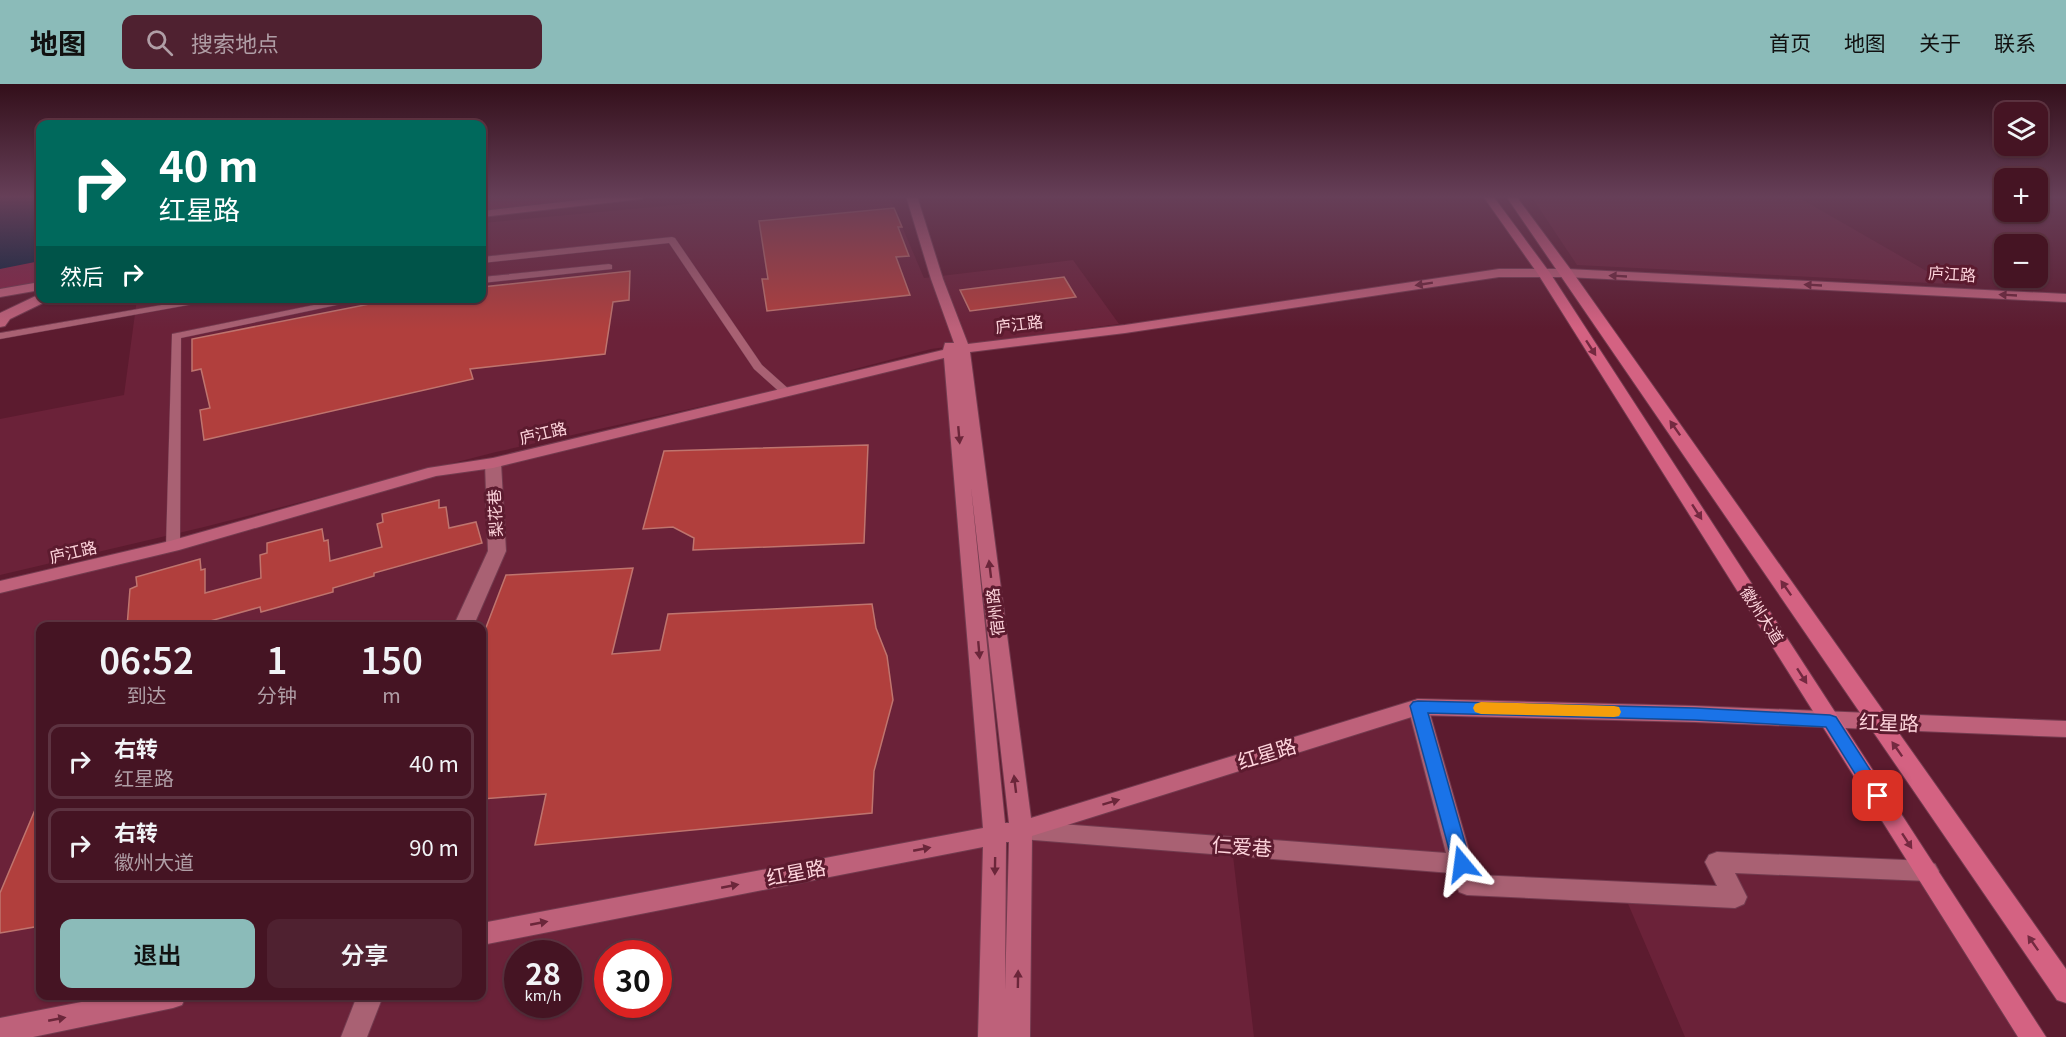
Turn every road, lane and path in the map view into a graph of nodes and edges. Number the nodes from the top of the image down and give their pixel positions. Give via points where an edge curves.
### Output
1 (668, 240) edge
2 (672, 240) edge
3 (919, 240) edge
4 (925, 240) edge
5 (1521, 240) edge
6 (1544, 240) edge
7 (486, 260) edge
8 (609, 267) dead end
9 (1544, 273) junction
10 (1568, 273) junction
11 (486, 280) edge
12 (36, 287) edge
13 (0, 293) edge
14 (2066, 298) edge
15 (36, 301) edge
16 (193, 303) edge
17 (340, 303) edge
18 (2, 317) edge
19 (0, 336) edge
20 (957, 350) junction
21 (787, 393) junction
22 (493, 463) junction
23 (173, 546) junction
24 (0, 587) edge
25 (465, 622) edge
26 (1418, 706) junction
27 (1830, 721) junction
28 (1879, 722) junction
29 (2066, 729) edge
30 (1021, 830) junction
31 (995, 834) junction
32 (1462, 864) junction
33 (1927, 871) junction
34 (486, 933) edge
35 (2066, 991) edge
36 (153, 1000) edge
37 (368, 1000) edge
38 (0, 1031) edge
39 (354, 1037) edge
40 (991, 1037) edge
41 (1017, 1037) edge
42 (2033, 1037) edge

1 - 7 lane
2 - 21 lane via 758,367
3 - 20 street, 宿州路
4 - 20 street, 宿州路
5 - 9 main road, 徽州大道
6 - 10 main road, 徽州大道
8 - 11 lane
9 - 10 street, 庐江路
9 -> 20 street, 庐江路 via 1499,273
9 -> 27 main road, 徽州大道
14 -> 10 street, 庐江路
28 -> 10 main road, 徽州大道
12 - 13 street
15 - 18 street
16 - 19 lane
17 - 23 lane via 176,336
20 - 21 street, 庐江路
30 -> 20 street, 宿州路
20 -> 31 street, 宿州路
21 - 22 street, 庐江路
22 - 23 street, 庐江路 via 434,471
22 - 25 street, 梨花巷 via 497,551
23 - 24 street, 庐江路
26 - 27 street, 红星路
30 -> 26 street, 红星路
26 - 32 street
27 - 28 street, 红星路
27 -> 33 main road, 徽州大道
28 - 29 street, 红星路
35 -> 28 main road, 徽州大道
30 - 31 street, 红星路
30 - 32 street, 仁爱巷
41 -> 30 street, 宿州路
34 -> 31 street, 红星路
31 -> 40 street, 宿州路
32 - 33 street via 1467,885 1735,897 1717,862
33 - 42 main road, 徽州大道
38 -> 36 street
37 - 39 street

